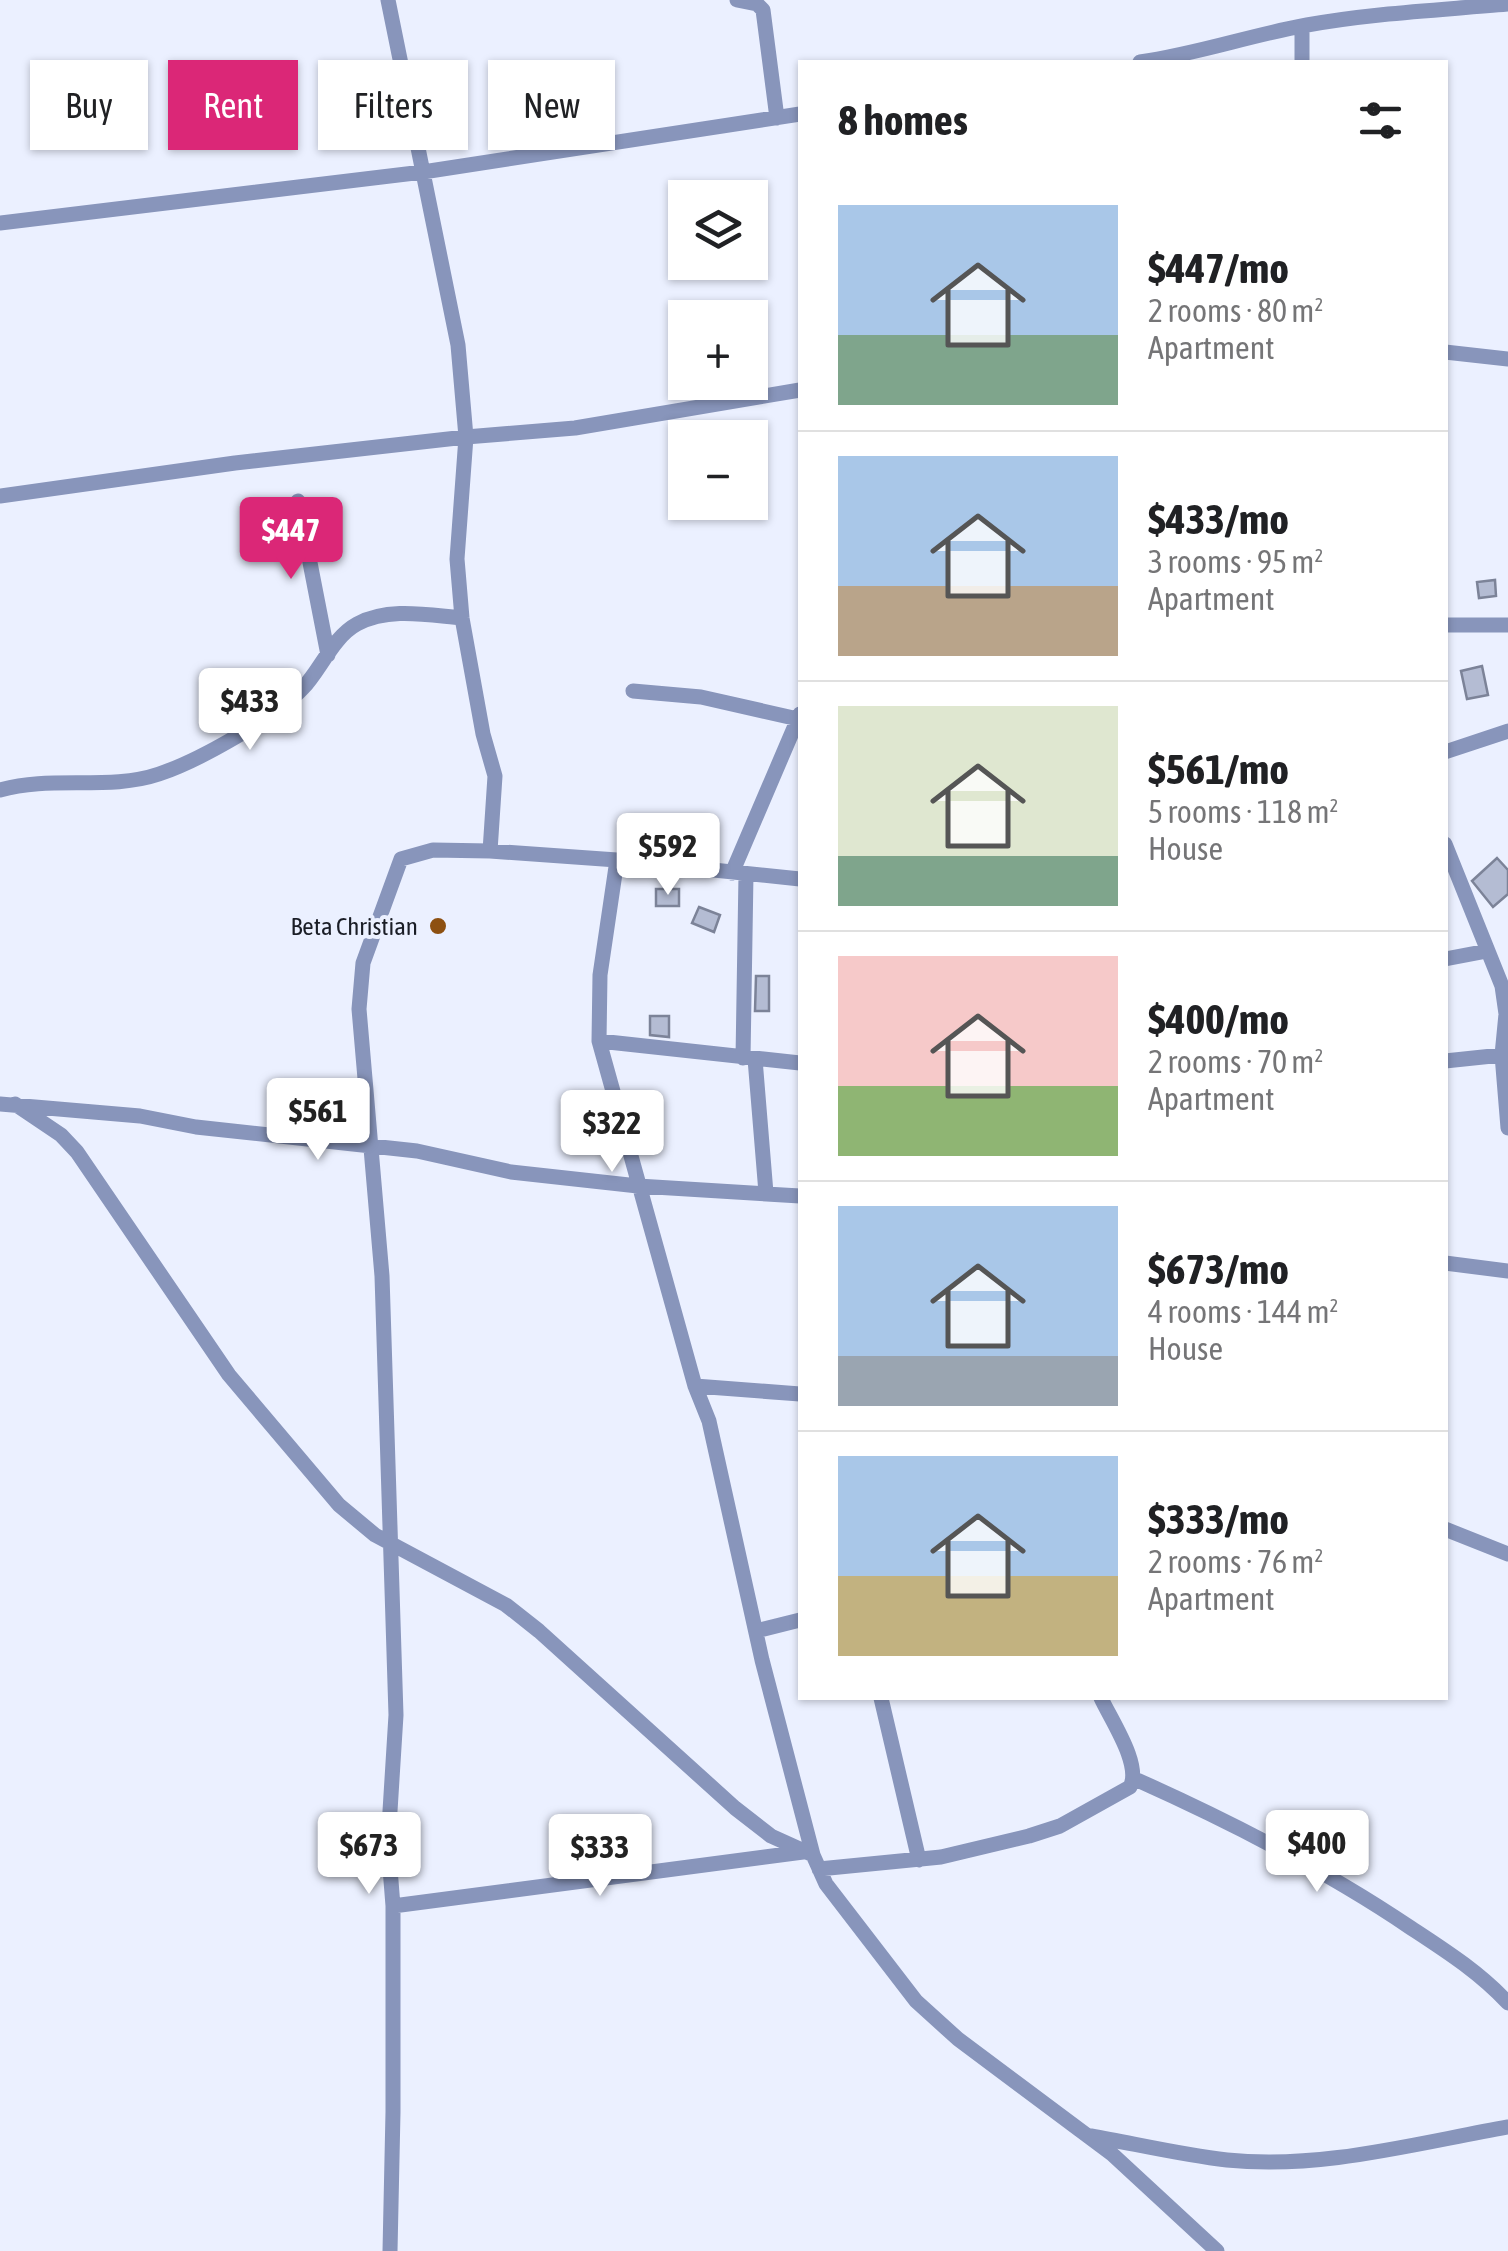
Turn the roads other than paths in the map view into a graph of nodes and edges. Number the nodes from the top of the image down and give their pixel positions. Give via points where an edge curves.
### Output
1 (388, 0) edge
2 (737, 0) edge
3 (1508, 4) edge
4 (1302, 26) junction
5 (1182, 59) edge
6 (1302, 60) edge
7 (798, 114) edge
8 (777, 118) junction
9 (423, 172) junction
10 (0, 222) edge
11 (1448, 352) edge
12 (1508, 359) edge
13 (798, 390) edge
14 (466, 437) junction
15 (0, 496) edge
16 (298, 501) dead end
17 (462, 618) junction
18 (1508, 625) edge
19 (1448, 626) edge
20 (328, 655) junction
21 (633, 691) dead end
22 (798, 716) edge
23 (798, 719) edge
24 (1508, 731) edge
25 (1448, 751) edge
26 (0, 790) edge
27 (490, 850) junction
28 (1448, 852) edge
29 (618, 860) junction
30 (739, 873) junction
31 (798, 879) edge
32 (1487, 951) junction
33 (1448, 958) edge
34 (1507, 1007) edge
35 (599, 1041) junction
36 (1502, 1056) junction
37 (749, 1059) junction
38 (1448, 1061) edge
39 (798, 1064) edge
40 (7, 1104) edge
41 (1508, 1128) edge
42 (371, 1146) junction
43 (638, 1186) junction
44 (766, 1193) junction
45 (798, 1196) edge
46 (1448, 1263) edge
47 (1508, 1271) edge
48 (696, 1386) junction
49 (798, 1394) edge
50 (1448, 1530) edge
51 (391, 1544) junction
52 (1508, 1554) edge
53 (798, 1620) edge
54 (756, 1631) junction
55 (882, 1700) edge
56 (1101, 1700) edge
57 (1134, 1779) junction
58 (812, 1859) junction
59 (919, 1860) junction
60 (393, 1906) junction
61 (1508, 2003) edge
62 (1508, 2127) edge
63 (1087, 2136) junction
64 (390, 2251) edge
65 (1217, 2251) edge

1 - 9 street
2 - 8 street via 763,10
3 - 4 street
4 - 5 street
4 - 6 street
7 - 8 street
8 - 9 street
9 - 10 street
9 - 14 street via 458,345
11 - 12 street
13 - 14 street via 575,428
14 - 15 street
14 - 17 street via 457,559
16 - 20 street
17 - 20 street via 386,614 345,633
17 - 27 street via 495,776
18 - 19 street
20 - 26 street via 302,690 264,719 167,771 137,780
21 - 22 street
23 - 30 street
24 - 25 street
27 - 29 street
27 - 42 street via 433,850 398,864 363,962 360,1054
28 - 32 street
29 - 30 street
29 - 35 street via 600,975
30 - 31 street
30 - 37 street
32 - 33 street
32 - 34 street
34 - 36 street
35 - 37 street
35 - 43 street
36 - 38 street
36 - 41 street
37 - 39 street
37 - 44 street
40 - 42 street
40 - 51 street via 76,1152 229,1375 339,1505
42 - 43 street
42 - 51 street
43 - 44 street
43 - 48 street
44 - 45 street
46 - 47 street
48 - 49 street
48 - 54 street
50 - 52 street
51 - 58 street via 517,1614 735,1808
51 - 60 street
53 - 54 street
54 - 58 street
55 - 59 street
56 - 57 street
57 - 59 street via 1060,1826
57 - 61 street via 1350,1886 1483,1976
58 - 59 street
58 - 60 street
58 - 63 street via 836,1900 916,2000 958,2040
60 - 64 street
62 - 63 street via 1302,2160 1229,2160
63 - 65 street

